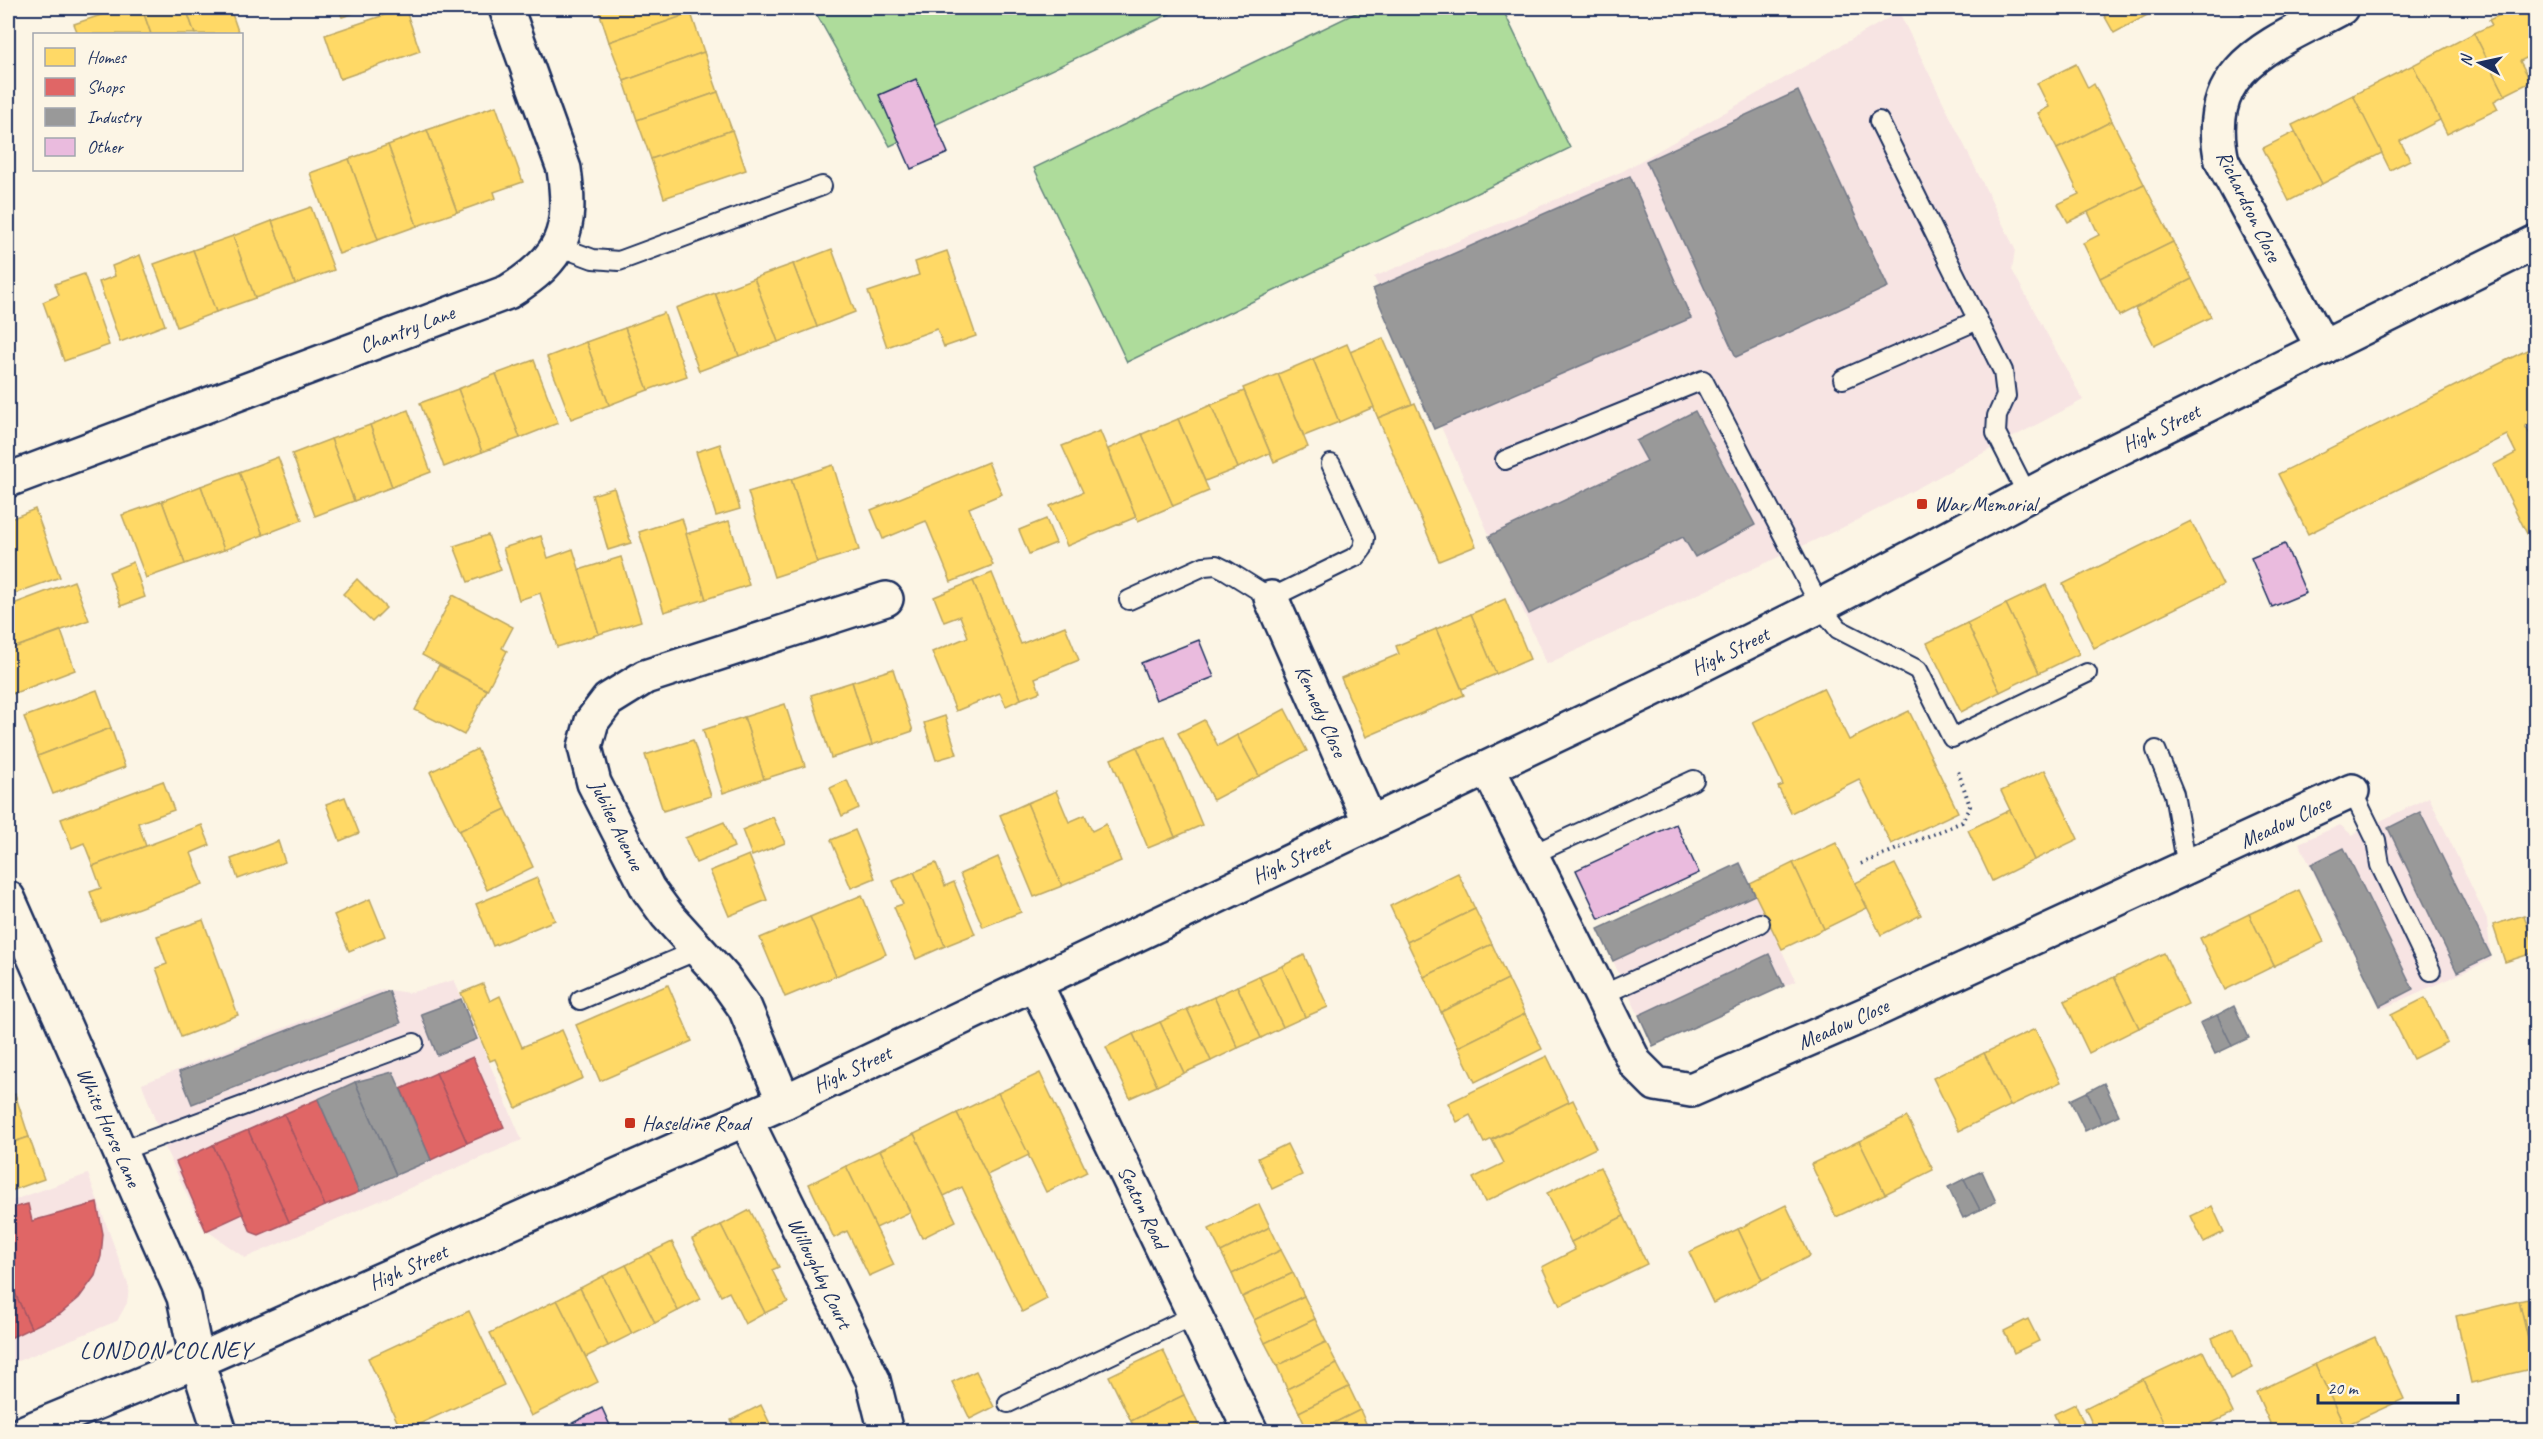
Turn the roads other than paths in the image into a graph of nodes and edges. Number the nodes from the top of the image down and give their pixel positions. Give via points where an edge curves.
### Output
1 (506, 8) edge
2 (2341, 8) edge
3 (1879, 121) dead end
4 (822, 186) dead end
5 (2535, 242) edge
6 (558, 246) junction
7 (1978, 320) junction
8 (2323, 348) junction
9 (1843, 379) dead end
10 (1505, 459) dead end
11 (1331, 464) dead end
12 (8, 480) edge
13 (2028, 496) junction
14 (1271, 598) junction
15 (886, 599) dead end
16 (1129, 600) dead end
17 (1820, 606) junction
18 (2087, 673) dead end
19 (2156, 750) dead end
20 (1488, 768) junction
21 (1694, 780) dead end
22 (2352, 791) joint
23 (1370, 823) junction
24 (1531, 855) junction
25 (2187, 867) junction
26 (8, 898) edge
27 (1760, 923) dead end
28 (698, 950) junction
29 (2432, 972) dead end
30 (1035, 983) junction
31 (1602, 995) junction
32 (580, 1000) dead end
33 (414, 1042) dead end
34 (784, 1102) junction
35 (744, 1118) junction
36 (120, 1151) junction
37 (1195, 1316) junction
38 (197, 1361) junction
39 (1008, 1403) dead end
40 (25, 1431) edge
41 (220, 1431) edge
42 (886, 1431) edge
43 (1251, 1431) edge

1 - 6 street, Chantry Lane via 564,169 567,224
2 - 8 street, Richardson Close via 2262,50 2240,68 2227,87 2217,136 2222,161
3 - 7 lane
4 - 6 lane via 619,261 593,260
5 - 8 street, High Street
6 - 12 street, Chantry Lane via 529,279 508,292
7 - 9 lane
7 - 13 lane via 2003,371 2006,396 1996,416 1996,433
8 - 13 street, High Street
10 - 17 lane via 1703,380
11 - 14 lane via 1365,538 1363,548 1358,556
13 - 17 street, High Street
14 - 16 lane via 1215,565 1204,566
14 - 23 street, Kennedy Close
15 - 28 street, Jubilee Avenue via 645,677 608,700 591,721 585,747 594,783 648,889
17 - 18 lane via 1838,629 1918,670 1952,738
17 - 20 street, High Street
19 - 25 lane via 2174,794
20 - 23 street, High Street
20 - 24 street, Meadow Close
21 - 24 lane
22 - 25 street, Meadow Close
22 - 29 lane via 2376,840 2380,865
23 - 30 street, High Street
24 - 31 street, Meadow Close
25 - 31 street, Meadow Close via 1692,1090 1656,1084 1635,1063
26 - 36 street, White Horse Lane
27 - 31 lane
28 - 32 lane
28 - 34 street, Jubilee Avenue via 745,1008
30 - 34 street, High Street
30 - 37 street, Seaton Road
33 - 36 lane
34 - 35 street, High Street
35 - 38 street, High Street
35 - 42 street, Willoughby Court via 873,1380
36 - 38 street, White Horse Lane via 184,1297
37 - 39 lane
37 - 43 street, Seaton Road
38 - 40 street, High Street
38 - 41 street

